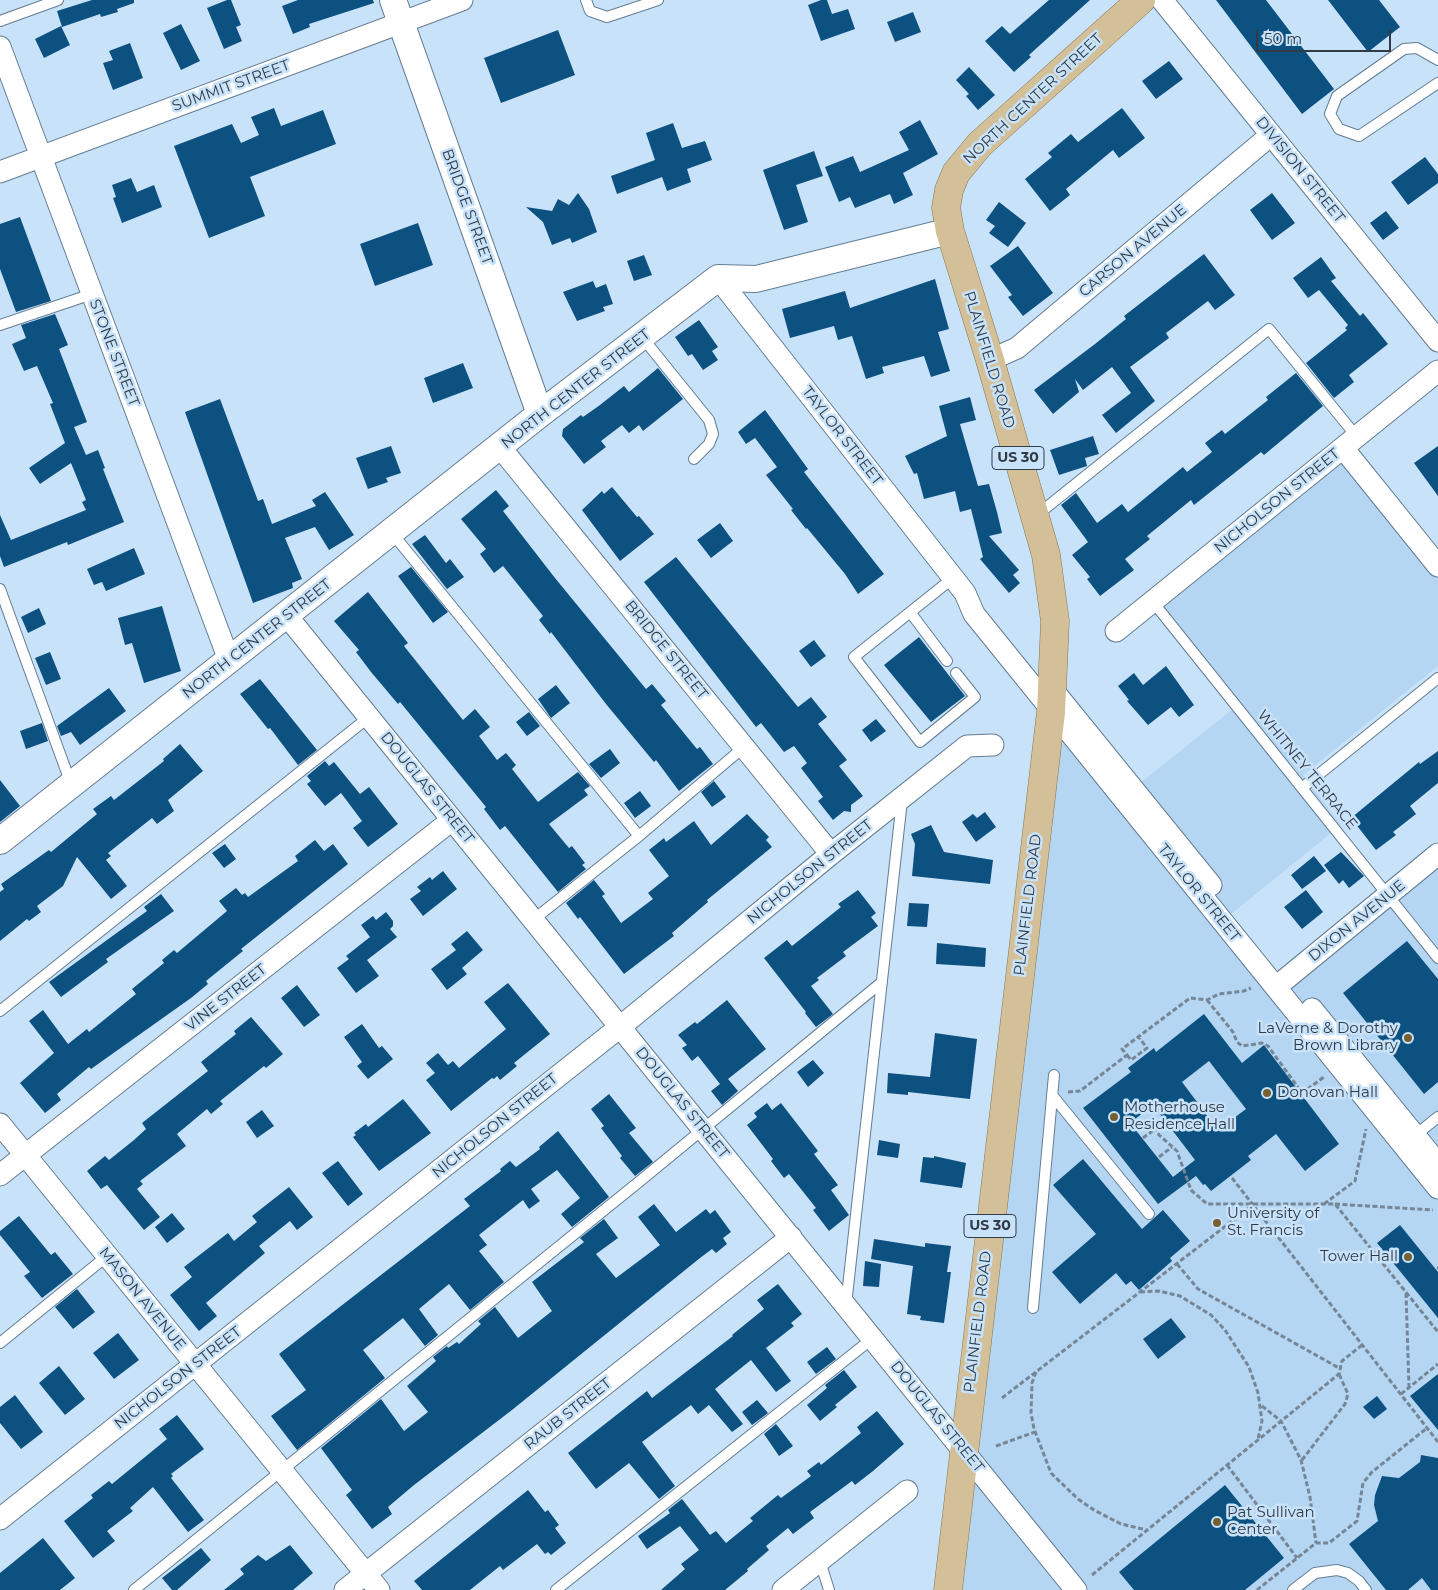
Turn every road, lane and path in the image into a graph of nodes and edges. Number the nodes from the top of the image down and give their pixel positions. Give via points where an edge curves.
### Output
1 (58, 0) edge
2 (462, 0) edge
3 (586, 0) edge
4 (658, 0) edge
5 (1142, 0) edge
6 (1162, 0) edge
7 (397, 11) edge
8 (0, 21) edge
9 (0, 47) edge
10 (1438, 60) edge
11 (1438, 83) edge
12 (1271, 134) junction
13 (41, 157) junction
14 (0, 172) edge
15 (950, 231) junction
16 (718, 278) junction
17 (92, 294) junction
18 (0, 325) edge
19 (642, 337) junction
20 (1438, 341) edge
21 (990, 360) junction
22 (1438, 371) edge
23 (540, 414) junction
24 (1350, 443) junction
25 (500, 447) junction
26 (694, 459) dead end
27 (1035, 517) junction
28 (392, 533) junction
29 (1438, 566) edge
30 (959, 586) junction
31 (0, 590) edge
32 (1153, 602) junction
33 (910, 612) junction
34 (287, 616) junction
35 (1116, 631) dead end
36 (229, 660) junction
37 (947, 661) dead end
38 (956, 673) dead end
39 (1438, 678) edge
40 (1052, 701) junction
41 (369, 717) junction
42 (993, 745) dead end
43 (744, 747) junction
44 (71, 785) junction
45 (1302, 788) junction
46 (902, 798) junction
47 (452, 820) junction
48 (639, 836) junction
49 (0, 841) edge
50 (831, 854) junction
51 (1438, 854) edge
52 (1387, 895) junction
53 (533, 920) junction
54 (1438, 958) edge
55 (882, 982) junction
56 (1281, 982) junction
57 (1252, 988) dead end
58 (1208, 1000) junction
59 (0, 1010) edge
60 (620, 1027) junction
61 (1138, 1036) junction
62 (1127, 1055) junction
63 (1054, 1075) dead end
64 (1324, 1077) dead end
65 (1052, 1094) junction
66 (1438, 1117) edge
67 (1151, 1120) dead end
68 (0, 1124) edge
69 (703, 1129) junction
70 (1154, 1129) junction
71 (1366, 1129) dead end
72 (1142, 1138) dead end
73 (1409, 1141) junction
74 (1172, 1147) junction
75 (26, 1156) junction
76 (1159, 1157) dead end
77 (1438, 1164) edge
78 (0, 1176) edge
79 (1232, 1178) dead end
80 (1438, 1188) edge
81 (1323, 1204) junction
82 (1335, 1204) junction
83 (1254, 1205) junction
84 (1433, 1210) dead end
85 (1149, 1214) dead end
86 (791, 1237) junction
87 (107, 1256) junction
88 (1177, 1264) junction
89 (1140, 1292) junction
90 (1406, 1293) junction
91 (846, 1306) junction
92 (1033, 1308) dead end
93 (1438, 1332) edge
94 (873, 1338) junction
95 (0, 1342) edge
96 (1362, 1345) junction
97 (1438, 1364) edge
98 (196, 1365) junction
99 (1339, 1368) junction
100 (1036, 1372) junction
101 (1339, 1374) junction
102 (1409, 1387) junction
103 (1400, 1394) junction
104 (1002, 1398) dead end
105 (1262, 1406) junction
106 (1282, 1421) junction
107 (1427, 1428) junction
108 (1035, 1432) junction
109 (1257, 1441) junction
110 (1438, 1442) edge
111 (996, 1446) dead end
112 (963, 1450) junction
113 (1302, 1460) junction
114 (1227, 1465) junction
115 (282, 1471) junction
116 (907, 1490) dead end
117 (0, 1519) edge
118 (1148, 1530) junction
119 (1316, 1543) junction
120 (1297, 1558) junction
121 (820, 1561) junction
122 (365, 1574) junction
123 (1092, 1575) dead end
124 (134, 1590) edge
125 (345, 1590) edge
126 (379, 1590) edge
127 (556, 1590) edge
128 (783, 1590) edge
129 (829, 1590) edge
130 (948, 1590) edge
131 (1076, 1590) edge
132 (1257, 1590) edge
133 (1293, 1590) edge
134 (1366, 1590) edge

1 - 8 lane
2 - 7 street, SUMMIT STREET
3 - 4 lane via 590,12 607,16
5 - 15 main road, NORTH CENTER STREET / US 30 via 980,144 964,162 949,190 946,208
6 - 12 street, DIVISION STREET
7 - 13 street, SUMMIT STREET
7 - 23 street, BRIDGE STREET
9 - 13 street, STONE STREET
10 - 11 lane via 1417,48 1404,48 1337,96 1330,114 1339,129 1360,136
12 - 20 street, DIVISION STREET
12 - 21 street, CARSON AVENUE via 1017,348
13 - 14 street, SUMMIT STREET
13 - 17 street, STONE STREET
15 - 16 street via 756,278
15 - 21 main road, PLAINFIELD ROAD / US 30
16 - 19 street, NORTH CENTER STREET
16 - 30 street, TAYLOR STREET
17 - 18 lane
17 - 36 street, STONE STREET
19 - 23 street, NORTH CENTER STREET
19 - 26 lane via 709,420 713,434 709,444
21 - 27 main road, PLAINFIELD ROAD / US 30
22 - 24 street, NICHOLSON STREET
23 - 25 street, NORTH CENTER STREET
24 - 27 lane via 1268,329
24 - 29 street
24 - 32 street, NICHOLSON STREET
25 - 28 street, NORTH CENTER STREET
25 - 43 street, BRIDGE STREET
27 - 40 main road, PLAINFIELD ROAD / US 30 via 1046,555 1055,621
28 - 34 street, NORTH CENTER STREET
28 - 48 lane
30 - 33 lane
30 - 40 street, TAYLOR STREET via 984,605
31 - 44 lane
32 - 35 street, NICHOLSON STREET
32 - 45 lane, WHITNEY TERRACE
33 - 37 lane
33 - 38 lane via 854,657 920,742 975,697
34 - 36 street, NORTH CENTER STREET
34 - 41 street, DOUGLAS STREET
36 - 44 street, NORTH CENTER STREET
39 - 45 lane
40 - 56 street, TAYLOR STREET
40 - 112 main road, PLAINFIELD ROAD / US 30
41 - 47 street, DOUGLAS STREET
41 - 59 lane
42 - 46 street, NICHOLSON STREET via 967,746
43 - 48 lane
43 - 50 street, BRIDGE STREET
44 - 49 street, NORTH CENTER STREET
45 - 52 lane, WHITNEY TERRACE
46 - 50 street, NICHOLSON STREET
46 - 55 lane
47 - 53 street, DOUGLAS STREET
47 - 75 street, VINE STREET
48 - 53 lane
50 - 60 street, NICHOLSON STREET
51 - 52 street, DIXON AVENUE
52 - 54 lane, WHITNEY TERRACE
52 - 56 street, DIXON AVENUE
53 - 60 street, DOUGLAS STREET
55 - 69 lane
55 - 91 lane
56 - 73 street, TAYLOR STREET
57 - 58 path via 1219,994
58 - 61 path via 1190,998
58 - 64 path via 1242,1046 1262,1043 1268,1046 1302,1093
60 - 69 street, DOUGLAS STREET
60 - 98 street, NICHOLSON STREET
61 - 62 path via 1122,1049
61 - 62 path via 1147,1048 1131,1060
62 - 65 path via 1080,1092
63 - 65 lane
65 - 85 lane
65 - 92 lane
66 - 73 lane
67 - 70 path
68 - 75 street, MASON AVENUE
69 - 86 street, DOUGLAS STREET
69 - 115 lane
70 - 72 path
70 - 74 path
71 - 81 path via 1355,1181
73 - 77 street, TAYLOR STREET
73 - 80 street, TAYLOR STREET
74 - 76 path
74 - 83 path via 1180,1156 1186,1181 1197,1198 1207,1204
75 - 78 street, VINE STREET
75 - 87 street, MASON AVENUE
79 - 83 path
81 - 82 path
81 - 83 path
82 - 84 path
82 - 90 path
83 - 88 path
83 - 96 path
86 - 91 street, DOUGLAS STREET
86 - 122 street, RAUB STREET
87 - 95 lane
87 - 98 street, MASON AVENUE
88 - 89 path
88 - 99 path via 1198,1289
89 - 100 path
89 - 105 path via 1171,1293 1191,1302 1218,1321 1249,1368
90 - 93 path
90 - 102 path
91 - 94 street, DOUGLAS STREET
94 - 112 street, DOUGLAS STREET
94 - 127 lane
96 - 99 path via 1342,1361
96 - 103 path
97 - 102 path
98 - 115 street, MASON AVENUE
98 - 117 street, NICHOLSON STREET
99 - 101 path
100 - 104 path
100 - 108 path via 1031,1396
101 - 106 path
101 - 113 path via 1348,1394 1344,1404
102 - 103 path
103 - 107 path
105 - 106 path
105 - 109 path via 1261,1432
106 - 109 path
106 - 113 path
107 - 110 path
107 - 119 path via 1363,1482 1357,1521 1329,1543
108 - 111 path
108 - 118 path via 1051,1473 1078,1499 1121,1524
109 - 114 path
112 - 130 main road, PLAINFIELD ROAD / US 30
112 - 131 street, DOUGLAS STREET
113 - 119 path
114 - 118 path
114 - 120 path
115 - 122 street, MASON AVENUE
115 - 124 lane
116 - 121 street
118 - 123 path
119 - 120 path
120 - 132 path
121 - 128 street
121 - 129 lane
122 - 125 street, RAUB STREET
122 - 126 street, MASON AVENUE
133 - 134 lane via 1315,1573 1337,1570 1348,1573

